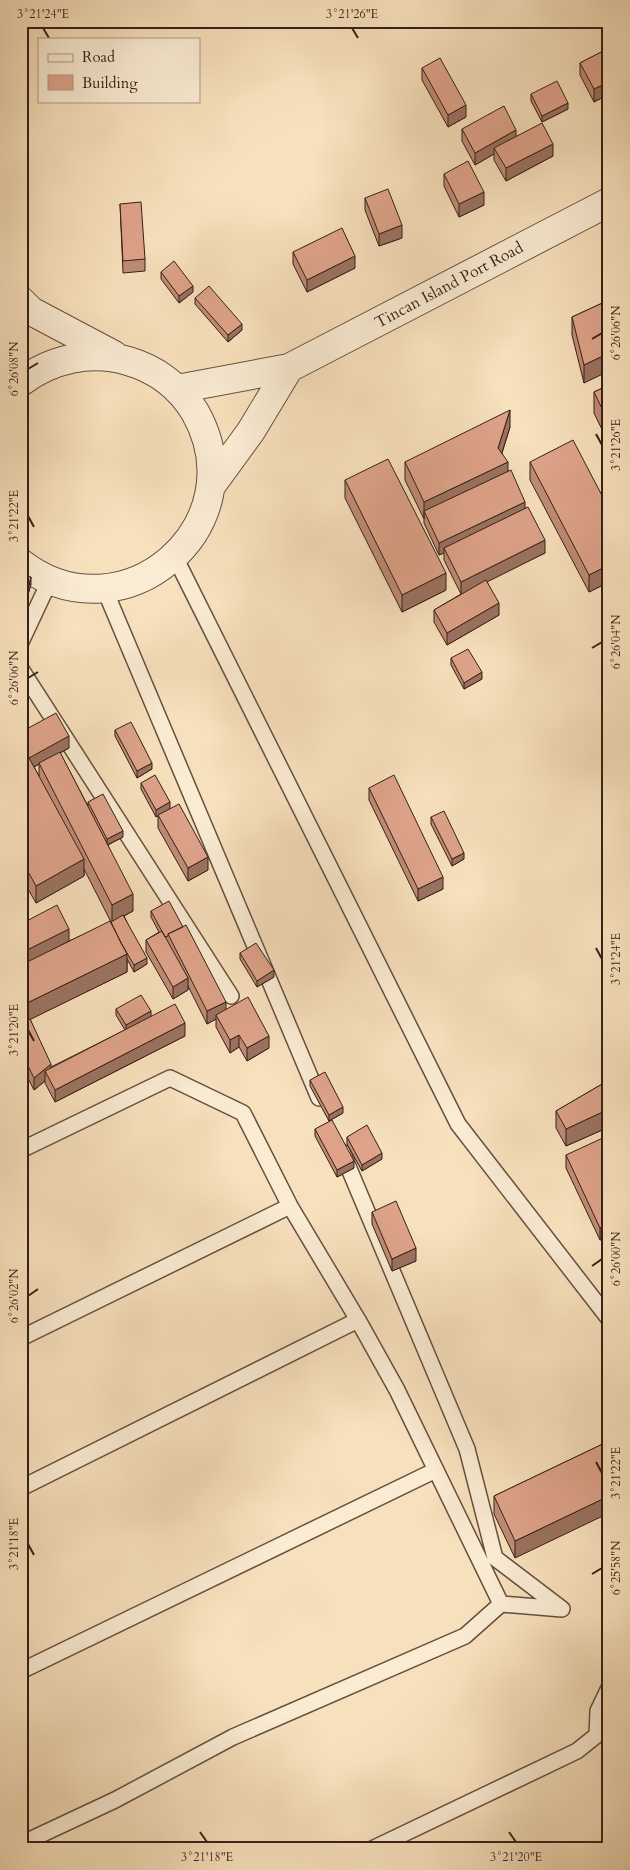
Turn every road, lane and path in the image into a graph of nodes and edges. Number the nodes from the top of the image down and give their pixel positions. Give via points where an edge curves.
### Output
1 (609, 202) edge
2 (21, 301) edge
3 (120, 358) junction
4 (289, 368) junction
5 (21, 382) edge
6 (177, 389) junction
7 (211, 486) junction
8 (175, 557) junction
9 (31, 571) edge
10 (104, 588) junction
11 (21, 642) edge
12 (21, 669) edge
13 (231, 996) dead end
14 (324, 1110) edge
15 (336, 1138) edge
16 (21, 1150) edge
17 (290, 1206) junction
18 (609, 1319) edge
19 (358, 1320) junction
20 (21, 1338) edge
21 (436, 1470) junction
22 (21, 1488) edge
23 (501, 1604) junction
24 (21, 1671) edge
25 (609, 1688) edge
26 (21, 1844) edge
27 (372, 1849) edge

1 - 4 street, Tincan Island Port Road
2 - 3 street via 31,312
3 - 5 street via 74,358 51,364
3 - 6 street via 141,364
4 - 6 street, Tincan Island Port Road
4 - 7 street via 251,431
6 - 7 street via 202,424 209,444
7 - 8 street via 199,524
8 - 10 street via 142,578
8 - 18 lane via 458,1124
9 - 10 street via 68,586
9 - 11 lane
10 - 14 lane
12 - 13 lane
15 - 23 lane via 468,1449 495,1558 562,1609
16 - 17 lane via 170,1078 243,1113
17 - 19 lane
17 - 20 lane
19 - 21 lane via 398,1390
19 - 22 lane
21 - 23 lane
21 - 24 lane
23 - 26 lane via 465,1636 234,1737 115,1800
25 - 27 lane via 598,1711 597,1735 576,1751

